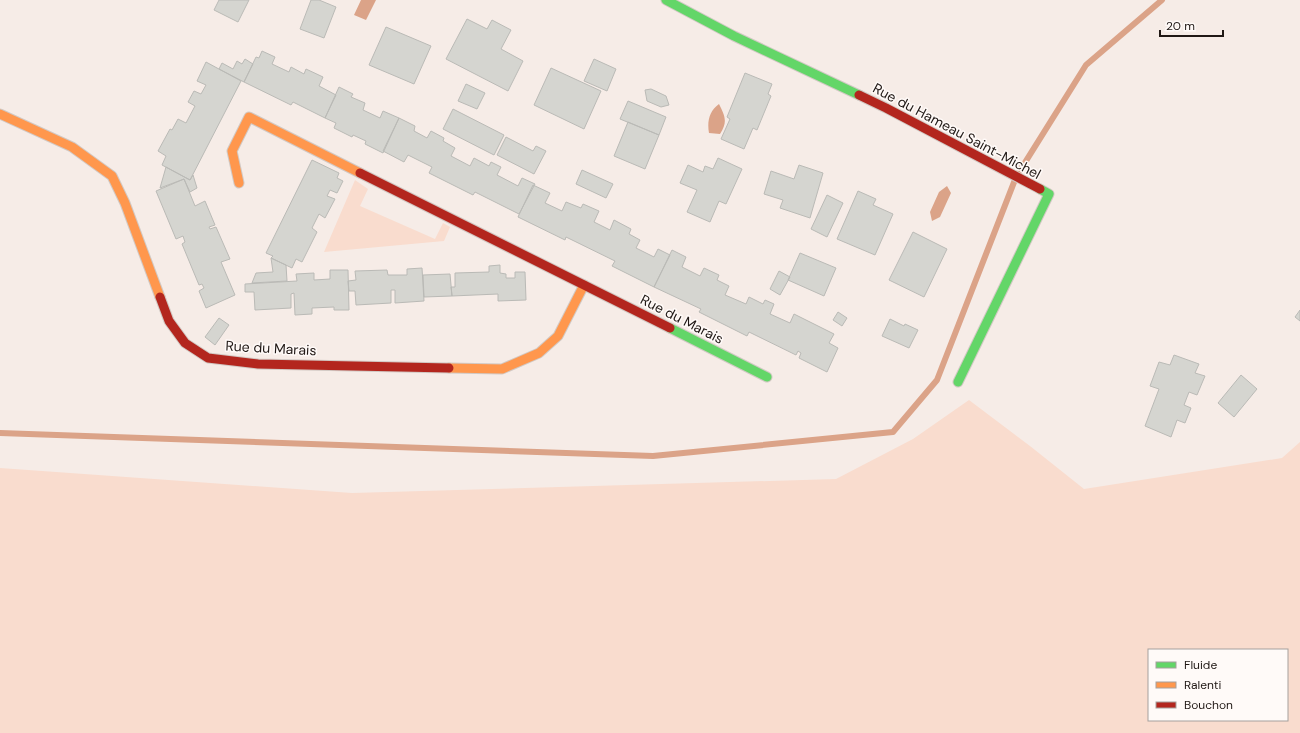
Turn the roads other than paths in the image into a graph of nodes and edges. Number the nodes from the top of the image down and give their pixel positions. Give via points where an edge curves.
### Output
1 (666, 0) edge
2 (0, 114) edge
3 (239, 183) dead end
4 (584, 285) junction
5 (767, 377) dead end
6 (958, 382) dead end

1 - 6 street, Rue du Hameau Saint-Michel via 734,36 886,108 1049,194
2 - 4 street, Rue du Marais via 72,146 112,176 125,203 169,321 185,343 208,358 258,364 502,368 539,353 558,336
3 - 4 street, Rue du Marais via 232,151 249,117
4 - 5 street, Rue du Marais

